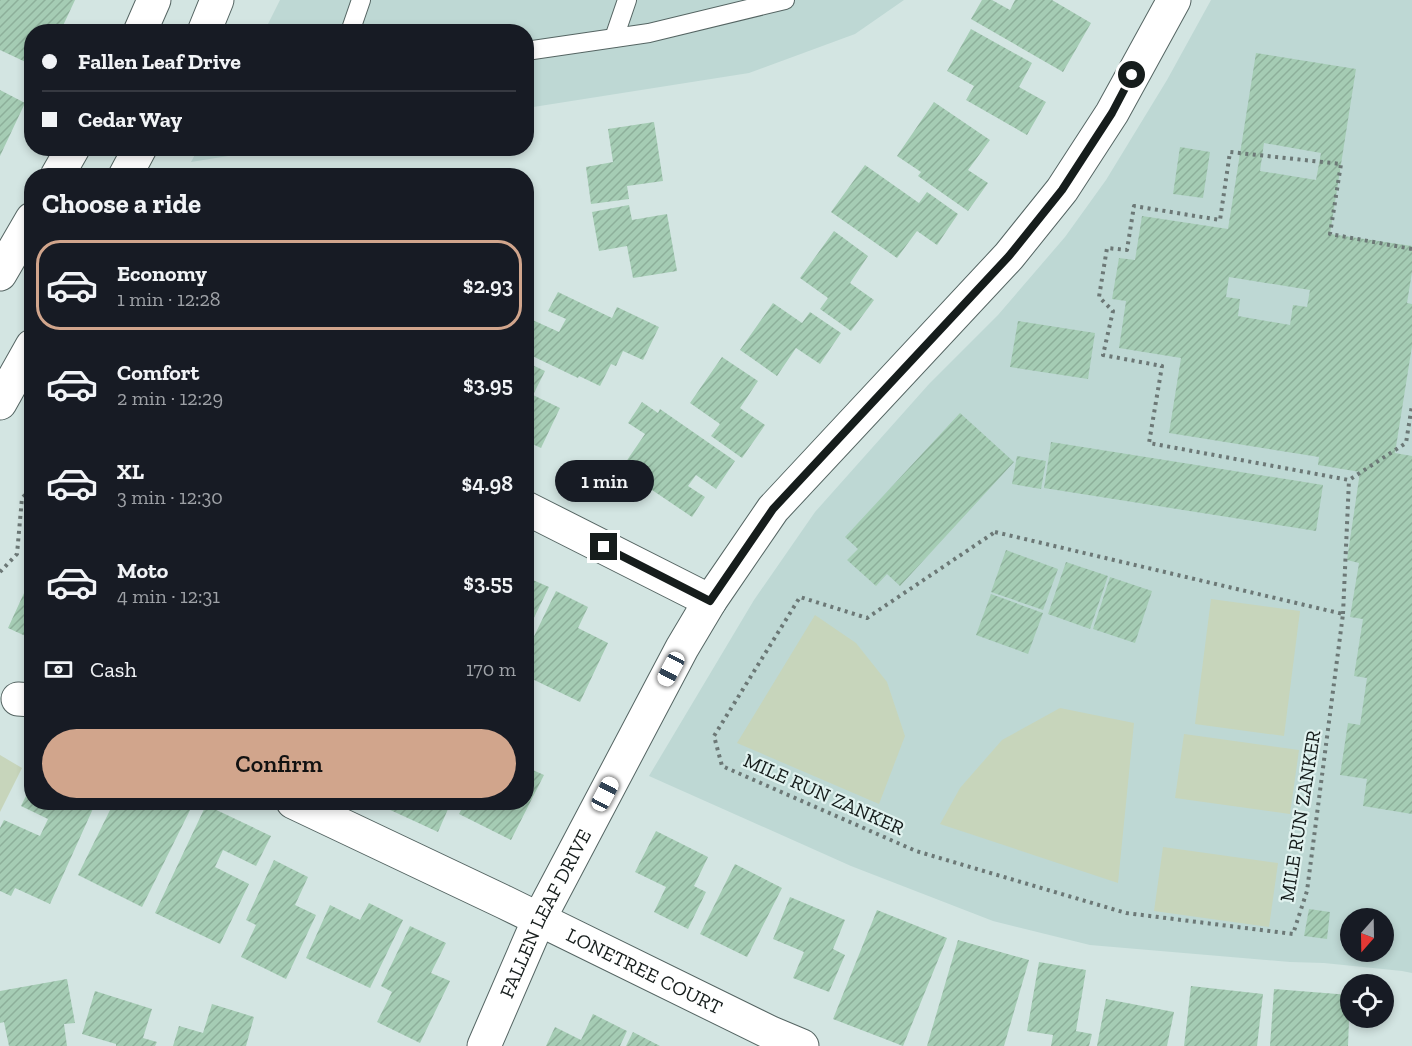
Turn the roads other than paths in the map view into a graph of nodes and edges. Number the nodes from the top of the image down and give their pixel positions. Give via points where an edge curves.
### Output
1 (154, 0) edge
2 (217, 0) edge
3 (361, 0) edge
4 (627, 0) edge
5 (785, 0) edge
6 (1174, 0) edge
7 (144, 24) edge
8 (207, 24) edge
9 (353, 24) edge
10 (614, 38) junction
11 (534, 50) edge
12 (24, 234) edge
13 (10, 261) edge
14 (24, 360) edge
15 (0, 404) edge
16 (534, 512) edge
17 (710, 601) junction
18 (310, 810) edge
19 (539, 919) junction
20 (483, 1046) edge
21 (802, 1046) edge

1 - 7 street
2 - 8 street
3 - 9 lane
4 - 10 lane
5 - 10 lane
6 - 17 street, FALLEN LEAF DRIVE via 1112,113 1062,190 1009,256 773,509
10 - 11 lane
12 - 13 street
14 - 15 street
16 - 17 street
17 - 19 street, FALLEN LEAF DRIVE
18 - 19 street, LONETREE COURT
19 - 20 street, FALLEN LEAF DRIVE
19 - 21 street, LONETREE COURT

